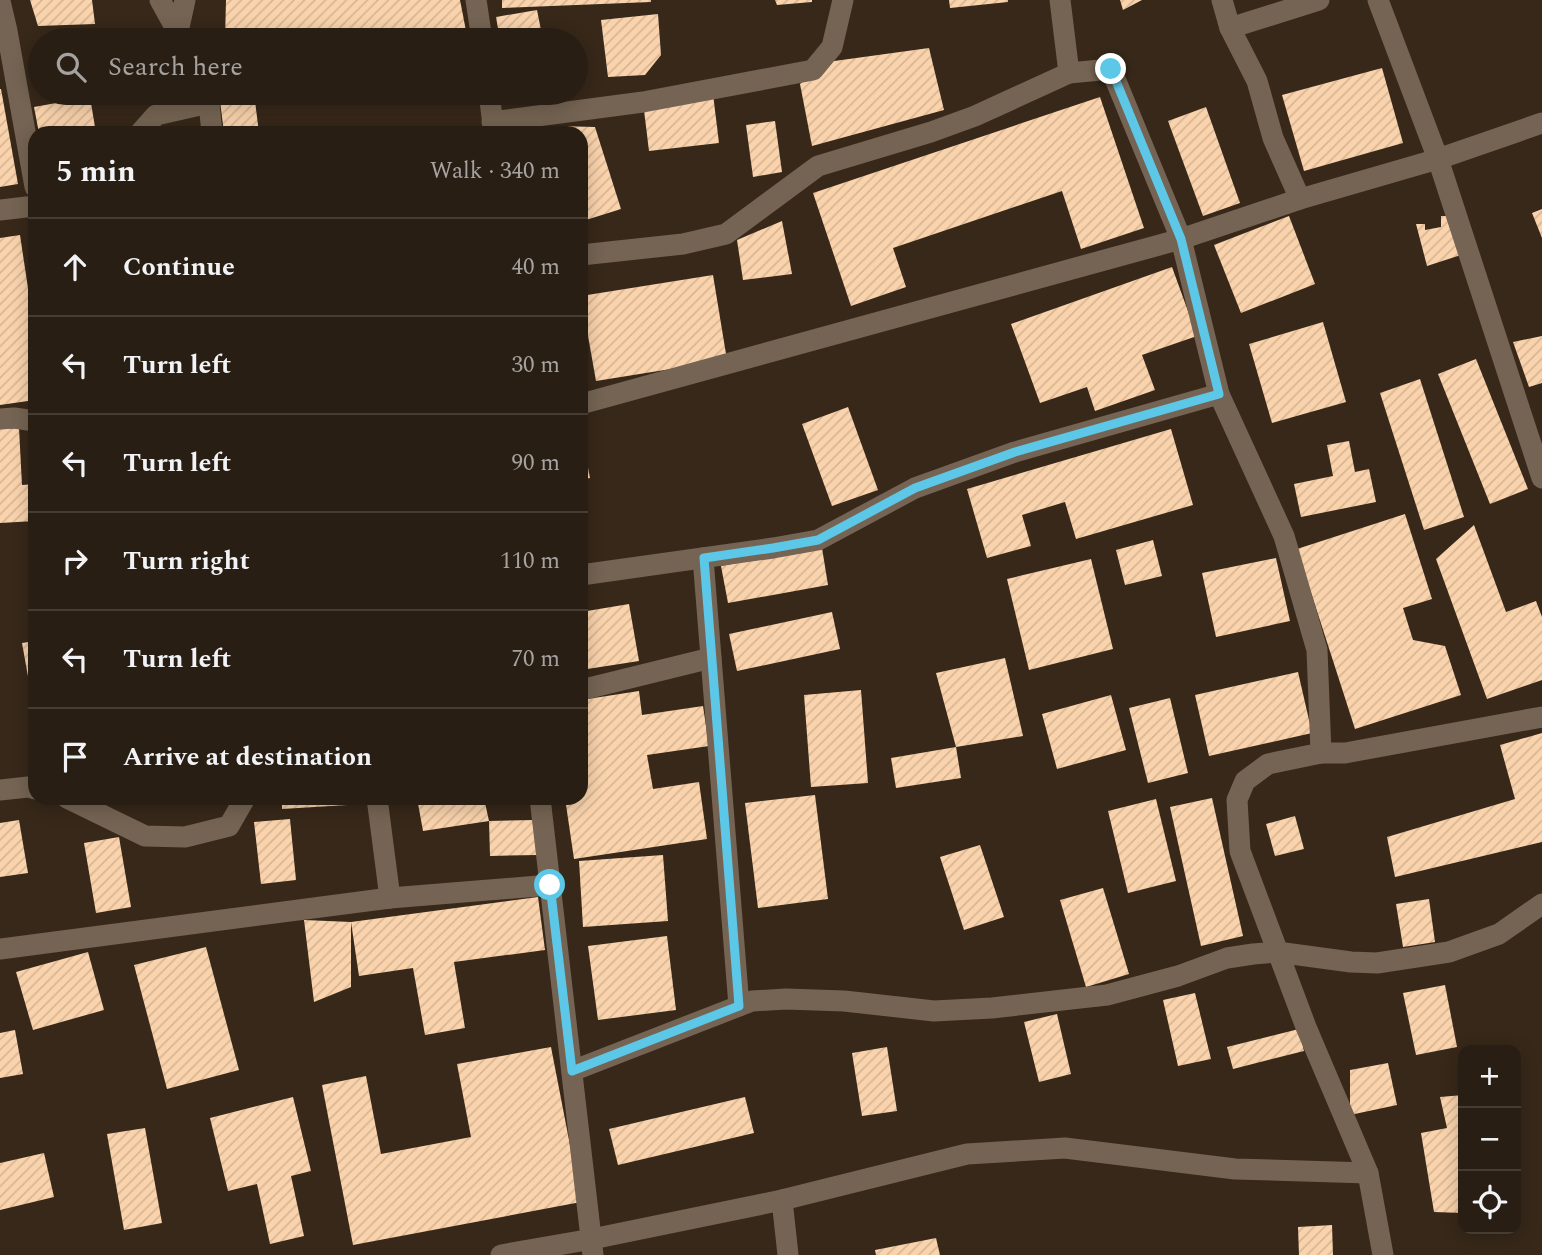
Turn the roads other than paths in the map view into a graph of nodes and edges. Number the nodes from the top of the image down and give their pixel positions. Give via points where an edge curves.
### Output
1 (160, 0) edge
2 (185, 0) edge
3 (475, 0) edge
4 (843, 0) edge
5 (1060, 0) edge
6 (1222, 0) edge
7 (1319, 0) edge
8 (1378, 0) edge
9 (0, 1) edge
10 (176, 28) edge
11 (181, 28) edge
12 (480, 28) edge
13 (1230, 28) junction
14 (4, 32) edge
15 (1069, 73) junction
16 (187, 105) edge
17 (208, 105) edge
18 (490, 105) edge
19 (1542, 123) edge
20 (147, 126) edge
21 (211, 126) edge
22 (493, 126) edge
23 (499, 126) edge
24 (28, 152) edge
25 (1438, 159) junction
26 (1300, 199) junction
27 (28, 207) edge
28 (0, 210) edge
29 (1181, 239) junction
30 (588, 254) edge
31 (1219, 394) junction
32 (588, 402) edge
33 (0, 419) edge
34 (28, 420) edge
35 (1542, 478) edge
36 (704, 558) junction
37 (588, 574) edge
38 (711, 658) junction
39 (588, 688) edge
40 (1542, 717) edge
41 (1321, 753) junction
42 (28, 787) edge
43 (0, 790) edge
44 (81, 805) edge
45 (241, 805) edge
46 (378, 805) edge
47 (541, 805) edge
48 (550, 885) junction
49 (390, 898) junction
50 (1542, 904) edge
51 (0, 949) edge
52 (1278, 952) junction
53 (739, 1006) junction
54 (572, 1071) junction
55 (1368, 1173) junction
56 (782, 1200) junction
57 (592, 1247) edge
58 (1389, 1254) edge
59 (501, 1255) edge
60 (788, 1255) edge

1 - 10 street
2 - 11 street
3 - 12 street
4 - 23 street via 832,47 813,70
5 - 15 street
6 - 13 street
7 - 13 street
8 - 25 street
9 - 14 street
13 - 26 street via 1257,81 1273,138
14 - 24 street
15 - 29 street via 1111,69
15 - 30 street via 975,116 818,166 726,234 683,244
16 - 20 street via 156,116
17 - 21 street
18 - 22 street
19 - 25 street
25 - 26 street
25 - 35 street
26 - 29 street
27 - 28 street
29 - 31 street
29 - 32 street
31 - 36 street via 1015,452 915,488 818,540
31 - 41 street via 1284,536 1317,650
33 - 34 street
36 - 37 street
36 - 38 street
38 - 39 street
38 - 53 street
40 - 41 street via 1345,753
41 - 52 street via 1268,764 1245,780 1237,800 1240,850
42 - 43 street
44 - 45 street via 145,836 185,837 229,825
46 - 49 street
47 - 48 street
48 - 49 street
48 - 54 street
49 - 51 street
50 - 52 street via 1499,934 1449,952 1377,963
52 - 53 street via 1227,958 1107,995 992,1008 934,1011 786,999
52 - 55 street
53 - 54 street
54 - 57 street
55 - 56 street via 1235,1169 1065,1148 967,1154
55 - 58 street
56 - 57 street
56 - 60 street
57 - 59 street

